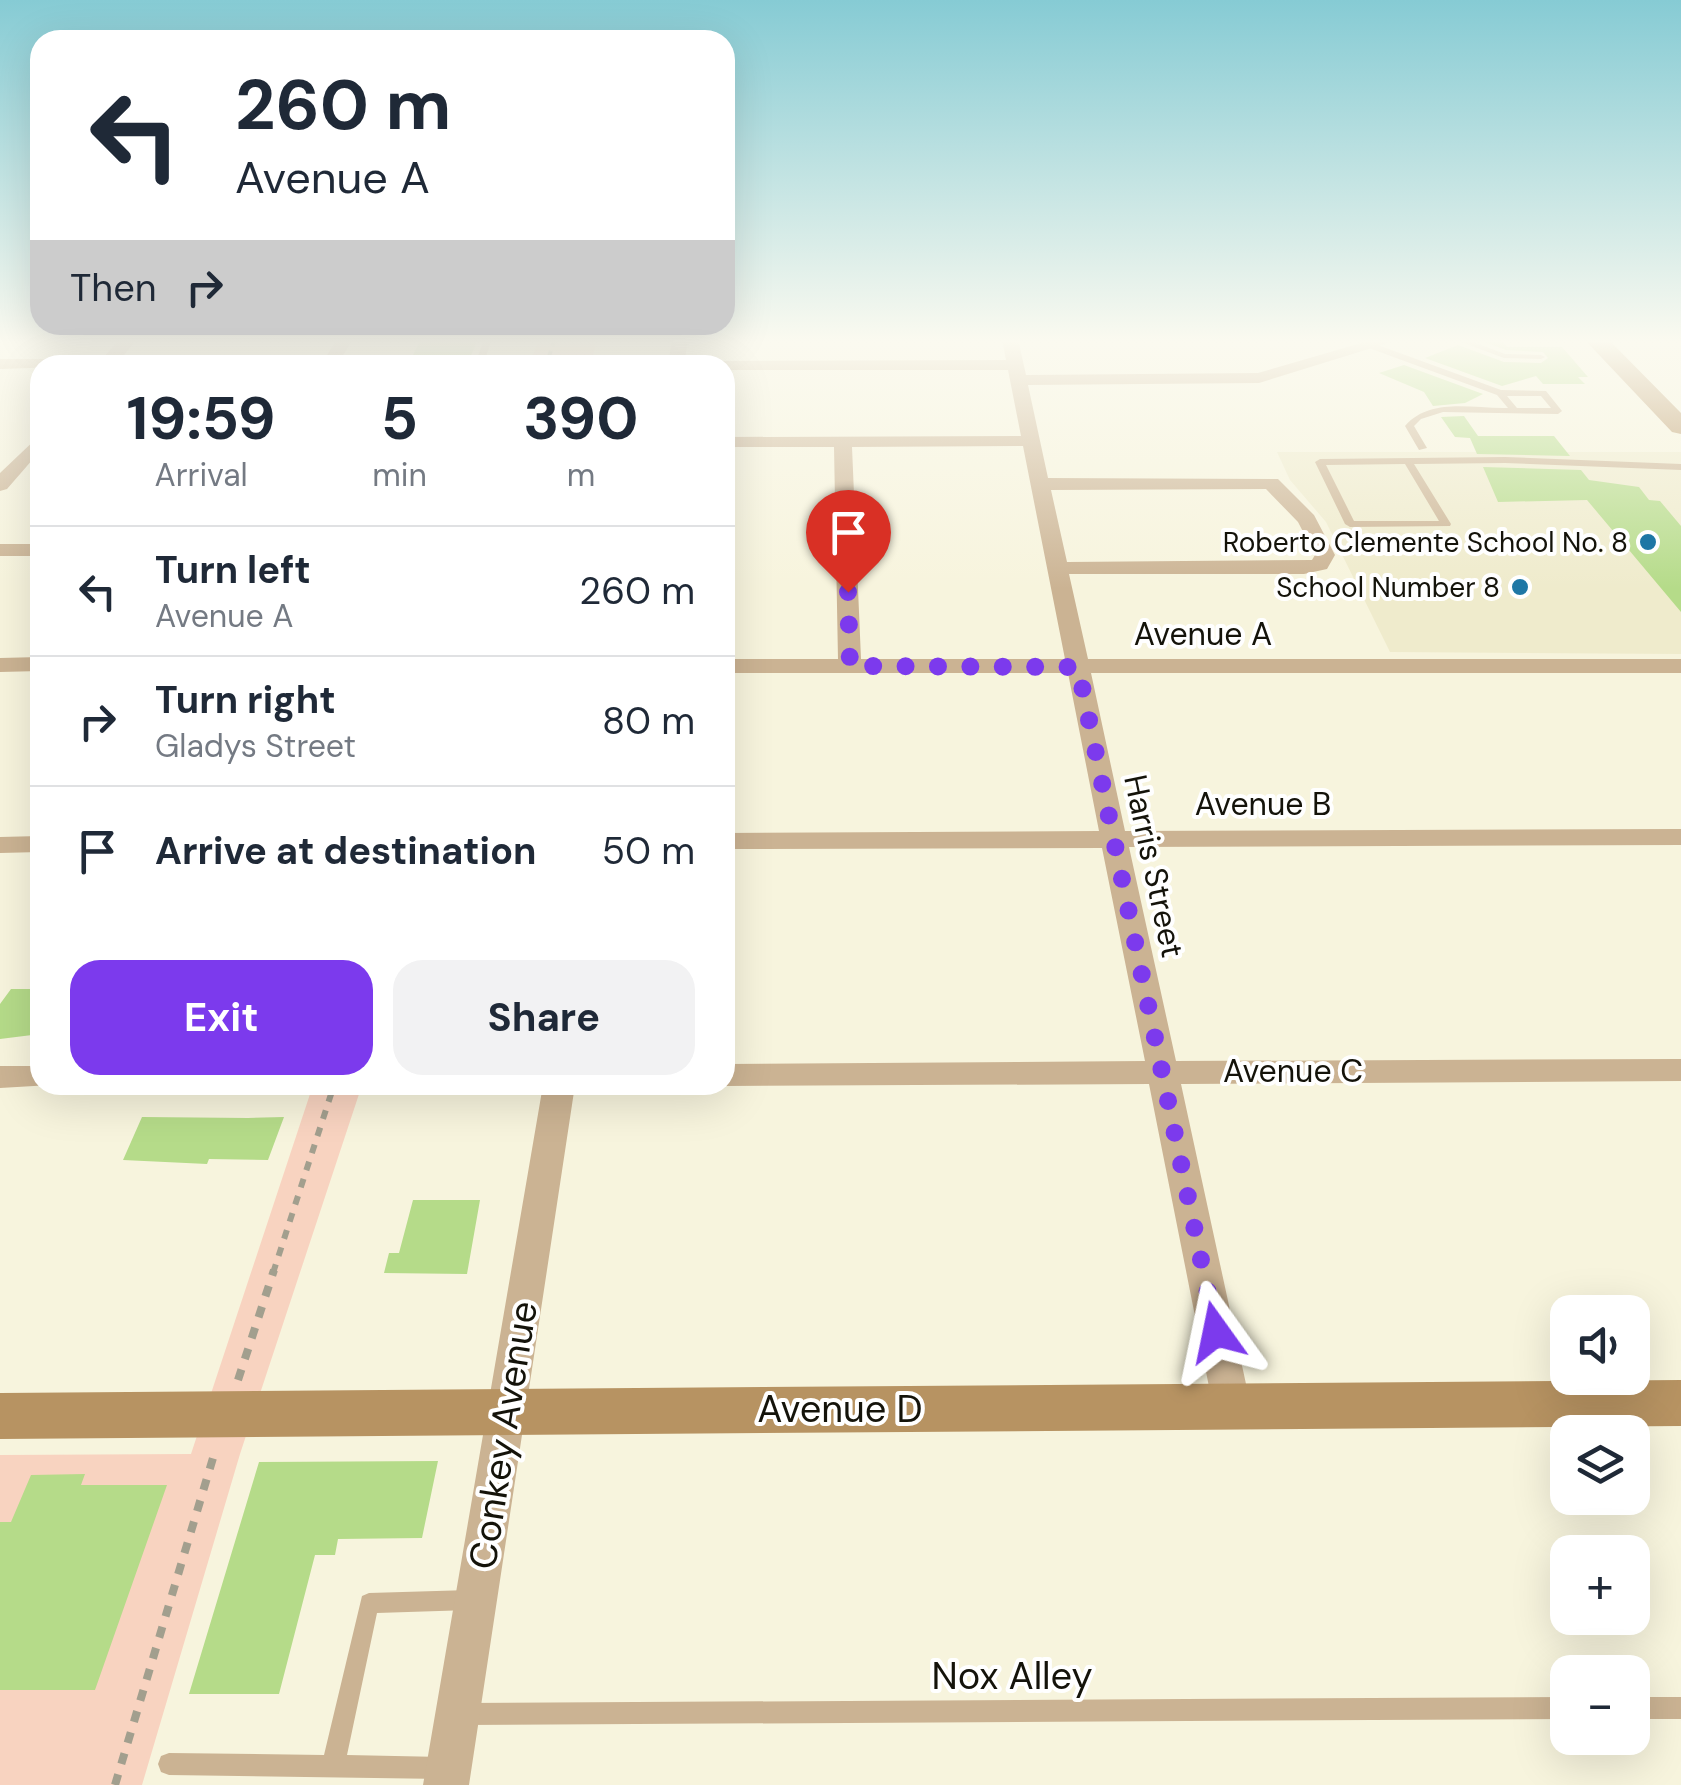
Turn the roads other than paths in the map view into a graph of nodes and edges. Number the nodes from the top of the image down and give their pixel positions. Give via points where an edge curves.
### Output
1 (1026, 422) edge
2 (1413, 422) edge
3 (1030, 441) junction
4 (735, 442) edge
5 (843, 442) junction
6 (1422, 448) dead end
7 (30, 450) edge
8 (0, 453) edge
9 (30, 455) edge
10 (1408, 461) junction
11 (1681, 467) edge
12 (1042, 484) junction
13 (0, 486) edge
14 (0, 550) edge
15 (30, 550) edge
16 (1058, 568) junction
17 (0, 664) edge
18 (30, 664) edge
19 (735, 666) edge
20 (850, 666) junction
21 (1681, 666) edge
22 (1078, 667) junction
23 (1681, 837) edge
24 (1112, 840) junction
25 (735, 841) edge
26 (0, 844) edge
27 (30, 844) edge
28 (1681, 1070) edge
29 (1161, 1072) junction
30 (735, 1074) edge
31 (0, 1077) edge
32 (30, 1077) edge
33 (557, 1095) edge
34 (1681, 1404) edge
35 (1232, 1407) junction
36 (506, 1411) junction
37 (0, 1416) edge
38 (476, 1600) junction
39 (1550, 1708) edge
40 (1650, 1708) edge
41 (1681, 1708) edge
42 (458, 1714) junction
43 (169, 1764) dead end
44 (332, 1766) junction
45 (448, 1776) edge

1 - 3 street, Harris Street
2 - 6 lane via 1409,426
3 - 5 street
3 - 12 street, Harris Street
4 - 5 street
5 - 20 street
7 - 8 street
9 - 13 street
10 - 10 lane via 1350,462 1320,462 1350,524 1446,524
10 - 11 lane
12 - 16 street, Harris Street
12 - 16 street via 1271,483 1307,519 1325,555 1315,567
14 - 15 street
16 - 22 street, Harris Street
17 - 18 street
19 - 20 street, Avenue A
20 - 22 street, Avenue A
21 - 22 street, Avenue A
22 - 24 street, Harris Street
23 - 24 street, Avenue B
24 - 25 street, Avenue B
24 - 29 street, Harris Street
26 - 27 street
28 - 29 street, Avenue C
29 - 30 street, Avenue C
29 - 35 street, Harris Street
31 - 32 street
33 - 36 street, Conkey Avenue
34 - 35 street, Avenue D
35 - 36 street, Avenue D
36 - 37 street, Avenue D
36 - 38 street, Conkey Avenue
38 - 42 street, Conkey Avenue
38 - 44 lane via 369,1602
39 - 42 lane, Nox Alley
40 - 41 lane
42 - 45 street, Conkey Avenue
43 - 44 lane
44 - 45 lane

